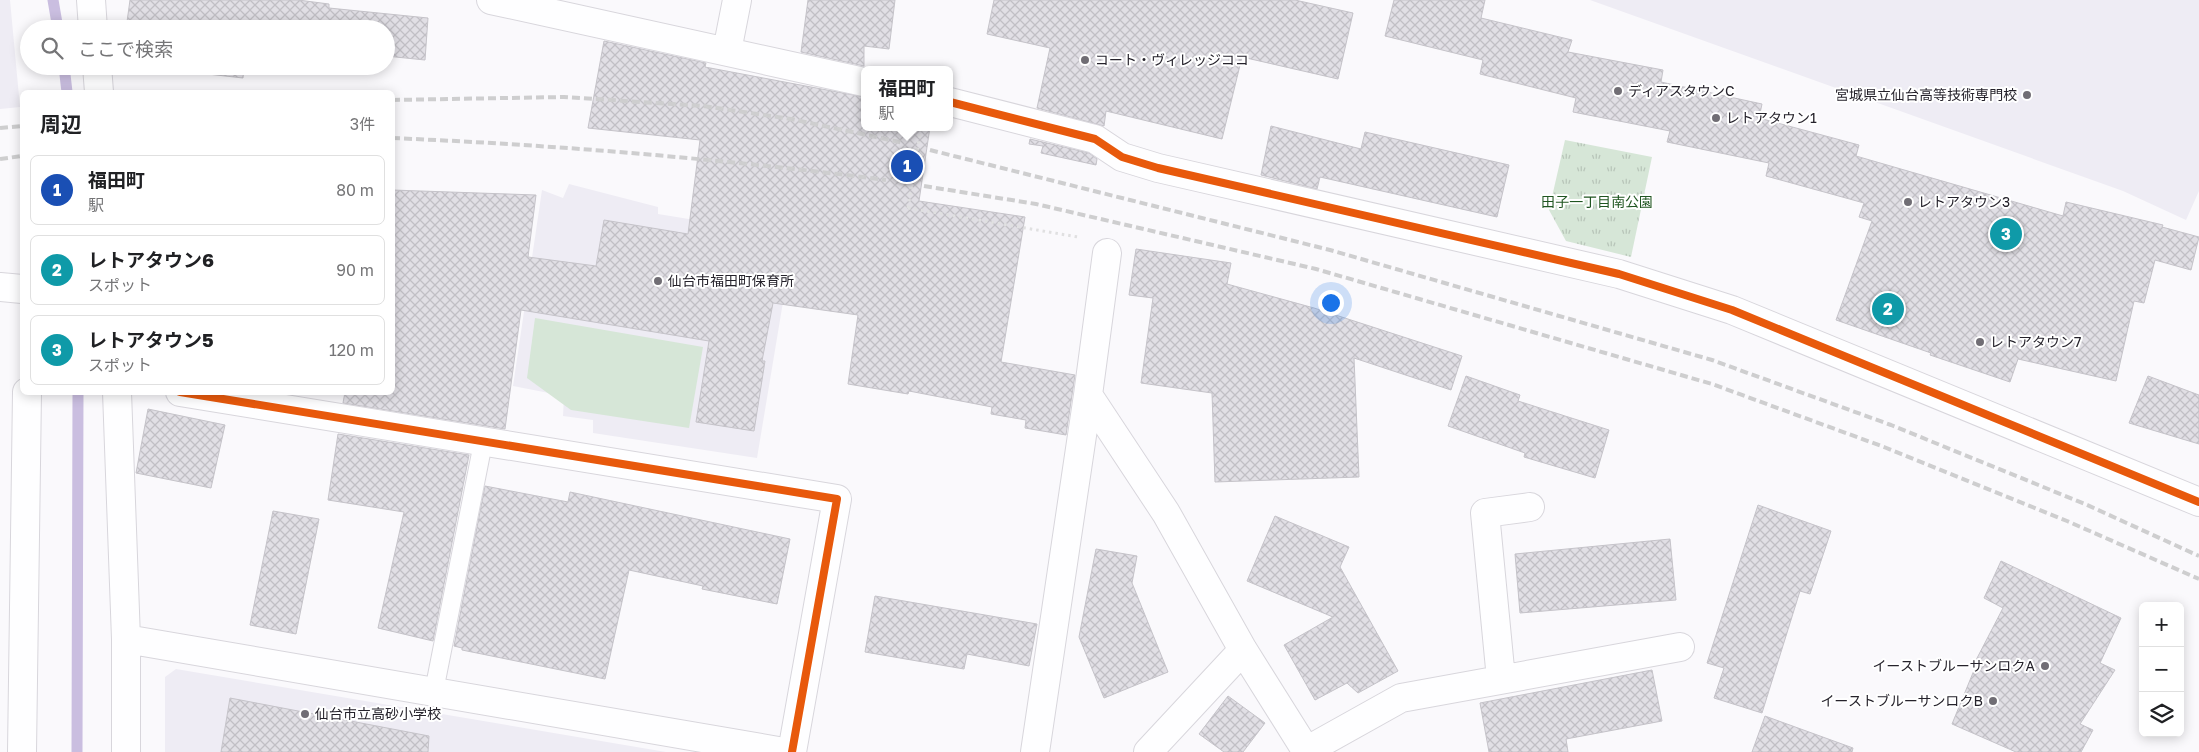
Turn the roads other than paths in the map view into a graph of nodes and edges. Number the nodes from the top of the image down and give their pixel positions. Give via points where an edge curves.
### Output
1 (91, 0) edge
2 (490, 0) edge
3 (737, 0) edge
4 (92, 20) edge
5 (727, 51) junction
6 (98, 75) edge
7 (861, 81) edge
8 (99, 90) edge
9 (953, 103) edge
10 (1107, 253) dead end
11 (0, 287) edge
12 (20, 289) edge
13 (27, 395) edge
14 (117, 395) edge
15 (198, 395) edge
16 (1088, 396) junction
17 (483, 443) junction
18 (2199, 502) edge
19 (1530, 507) dead end
20 (126, 639) junction
21 (1680, 647) dead end
22 (1242, 650) junction
23 (1501, 679) junction
24 (434, 690) junction
25 (22, 752) edge
26 (126, 752) edge
27 (784, 752) edge
28 (792, 752) edge
29 (1035, 752) edge
30 (1148, 752) edge
31 (1307, 752) edge

1 - 4 street
2 - 5 street
3 - 5 street
5 - 7 street
6 - 8 street
9 - 18 street via 1095,139 1122,157 1158,168 1638,280 1732,310
10 - 16 street
11 - 12 street
13 - 25 street
14 - 20 street
15 - 17 street
16 - 22 street via 1166,513
16 - 29 street
17 - 24 lane
17 - 28 street via 837,499
19 - 23 street via 1485,513
20 - 24 street
20 - 26 street
21 - 23 street
22 - 30 street
22 - 31 street
23 - 31 street via 1401,698
24 - 27 street

